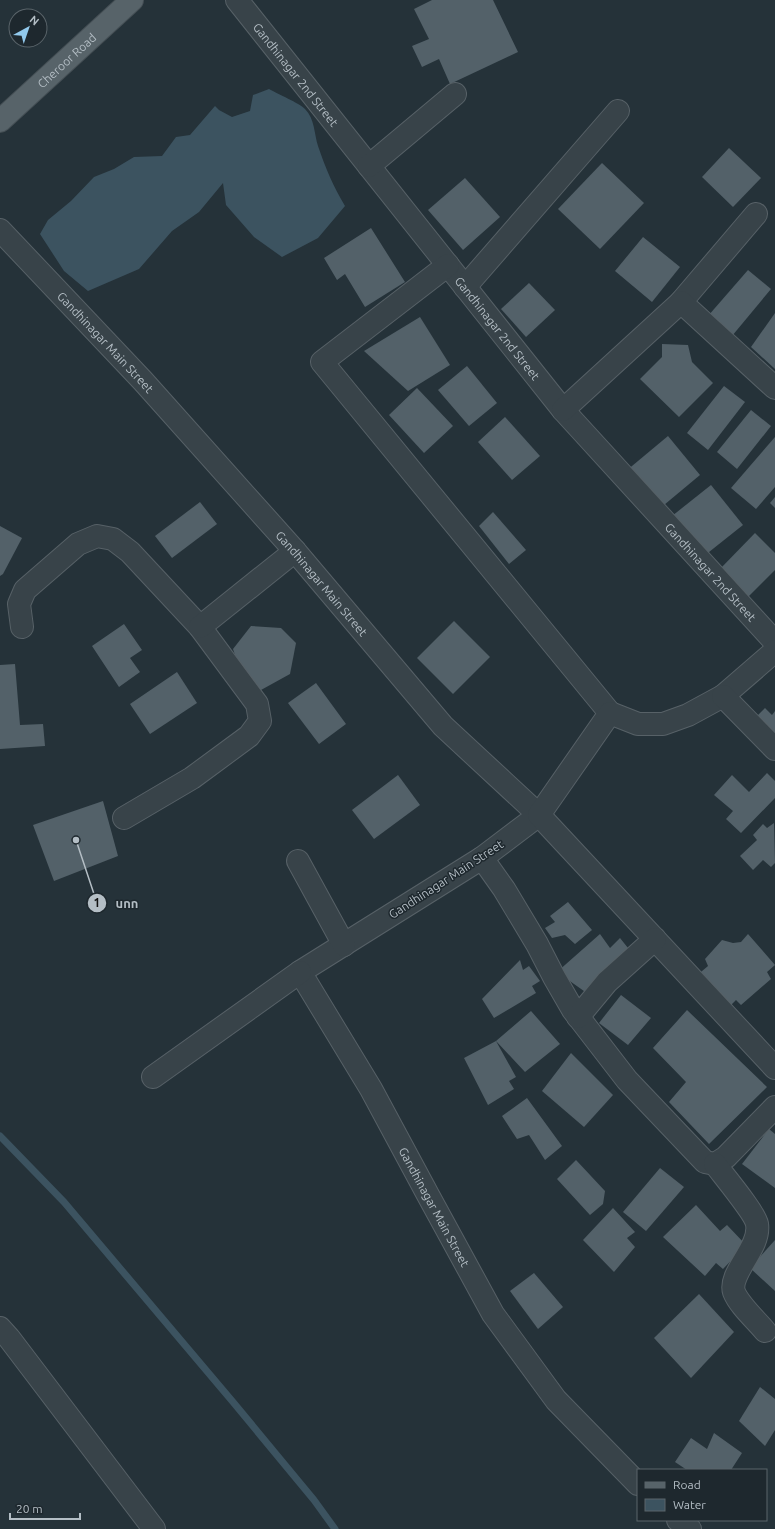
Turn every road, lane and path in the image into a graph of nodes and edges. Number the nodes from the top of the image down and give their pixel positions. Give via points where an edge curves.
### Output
1 (132, 0) edge
2 (237, 0) edge
3 (455, 94) dead end
4 (618, 111) dead end
5 (0, 120) edge
6 (369, 166) junction
7 (756, 214) dead end
8 (0, 230) edge
9 (448, 265) junction
10 (464, 286) junction
11 (681, 302) junction
12 (775, 388) edge
13 (563, 410) junction
14 (295, 551) junction
15 (22, 627) dead end
16 (200, 627) junction
17 (775, 642) edge
18 (775, 651) edge
19 (723, 696) junction
20 (610, 713) junction
21 (775, 749) edge
22 (539, 815) junction
23 (124, 818) dead end
24 (482, 858) junction
25 (298, 861) dead end
26 (655, 939) junction
27 (344, 945) junction
28 (300, 972) junction
29 (578, 1016) junction
30 (775, 1068) edge
31 (153, 1077) dead end
32 (775, 1107) edge
33 (715, 1164) junction
34 (0, 1328) edge
35 (765, 1331) dead end
36 (637, 1483) edge
37 (679, 1521) edge
38 (154, 1529) edge
39 (690, 1529) edge

1 - 5 main road, Cheroor Road
2 - 6 street, Gandhinagar 2nd Street
3 - 6 street
4 - 10 street
6 - 9 street, Gandhinagar 2nd Street
7 - 11 street
8 - 14 street, Gandhinagar Main Street via 144,381
9 - 10 street, Gandhinagar 2nd Street
9 - 20 street via 322,362
10 - 13 street, Gandhinagar 2nd Street
11 - 12 street
11 - 13 street
13 - 17 street, Gandhinagar 2nd Street
14 - 16 street
14 - 22 street, Gandhinagar Main Street via 443,726
15 - 16 street via 20,604 25,590 78,544 97,536 113,539 130,552
16 - 23 street via 257,704 260,721 249,736 192,778
18 - 19 street
19 - 20 street via 688,716 664,724 638,724
19 - 21 street
20 - 22 street
22 - 24 street, Gandhinagar Main Street
22 - 26 street
24 - 27 street, Gandhinagar Main Street
24 - 29 street via 504,889
25 - 27 street
26 - 29 street via 607,982
26 - 30 street
27 - 28 street, Gandhinagar Main Street
28 - 31 street
28 - 36 street, Gandhinagar Main Street via 371,1089 494,1314 556,1400
29 - 33 street via 627,1080 706,1162
32 - 33 street via 726,1157
33 - 35 street via 757,1224 755,1242 736,1277 734,1292
34 - 38 street
37 - 39 street

